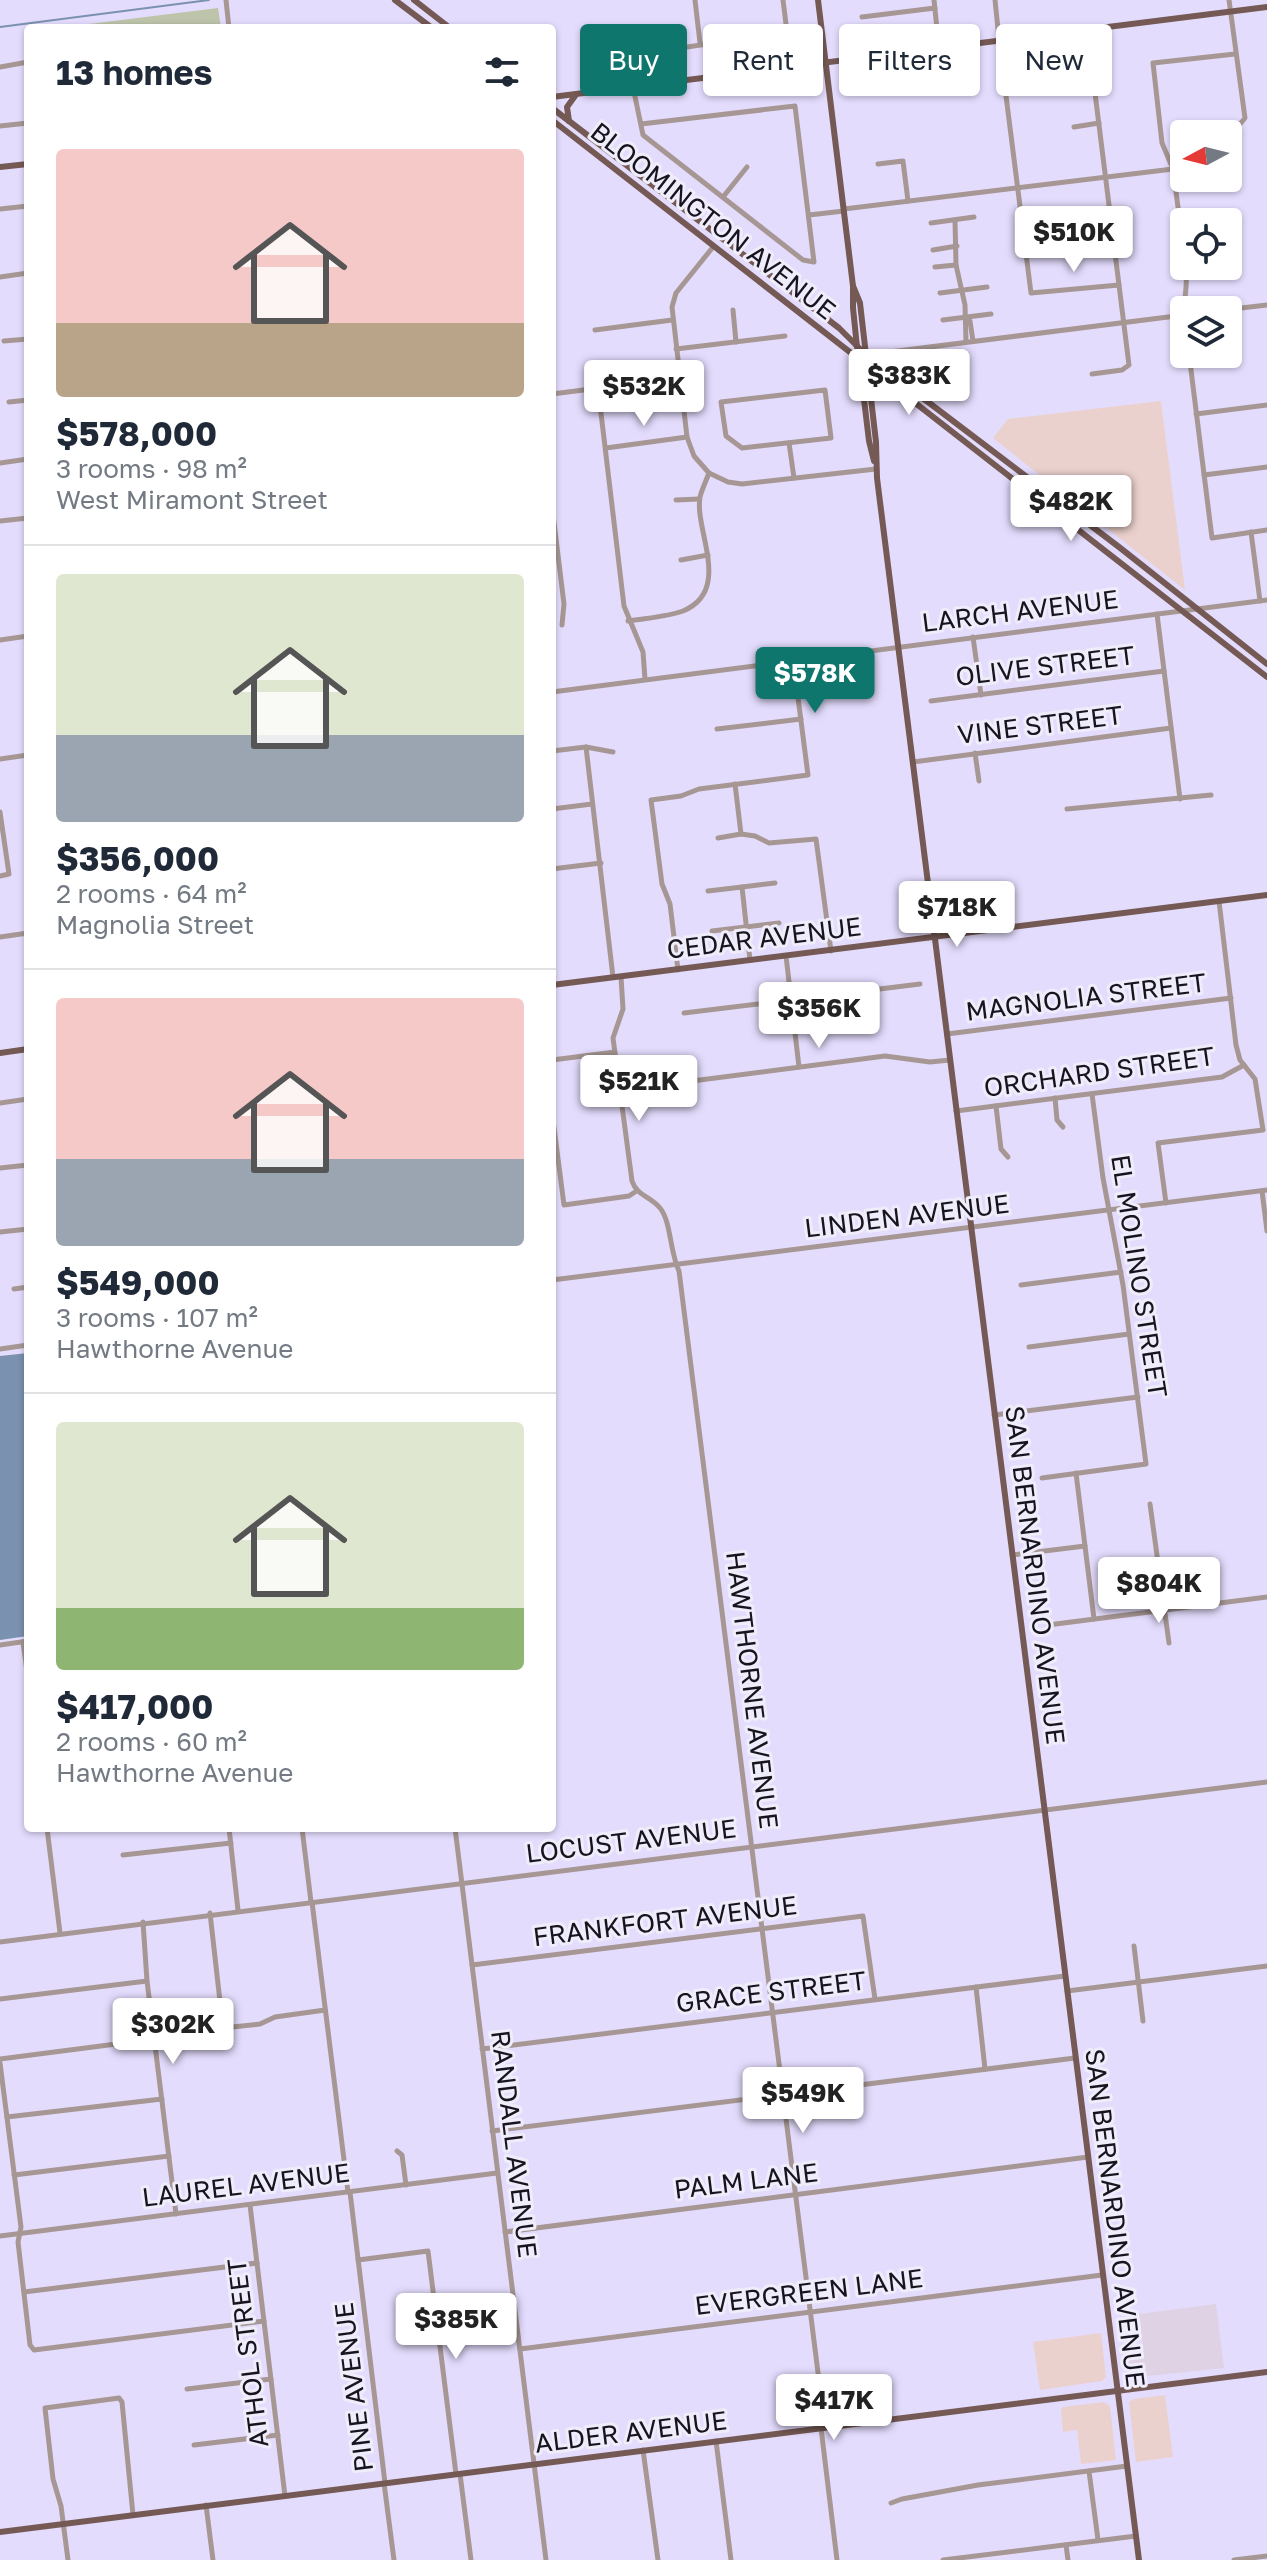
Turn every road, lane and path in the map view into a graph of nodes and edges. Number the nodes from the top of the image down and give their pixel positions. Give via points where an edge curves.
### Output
1 (226, 0) edge
2 (395, 0) edge
3 (414, 0) edge
4 (695, 0) edge
5 (783, 0) edge
6 (818, 0) edge
7 (934, 0) edge
8 (995, 0) edge
9 (1229, 0) edge
10 (1267, 7) edge
11 (935, 8) junction
12 (1230, 11) junction
13 (862, 17) dead end
14 (229, 24) edge
15 (427, 24) edge
16 (445, 24) edge
17 (786, 24) edge
18 (937, 24) edge
19 (997, 24) edge
20 (1112, 26) edge
21 (700, 43) junction
22 (703, 43) edge
23 (687, 47) edge
24 (1235, 54) junction
25 (839, 61) edge
26 (24, 63) edge
27 (823, 63) edge
28 (826, 63) junction
29 (0, 67) edge
30 (576, 94) junction
31 (580, 94) edge
32 (556, 96) edge
33 (635, 96) edge
34 (1006, 96) edge
35 (1096, 96) edge
36 (556, 111) edge
37 (569, 121) junction
38 (24, 123) edge
39 (556, 123) edge
40 (1099, 123) junction
41 (1242, 123) edge
42 (641, 124) junction
43 (0, 126) edge
44 (1074, 127) dead end
45 (1170, 162) edge
46 (24, 164) edge
47 (878, 164) dead end
48 (0, 167) edge
49 (747, 167) dead end
50 (1170, 169) edge
51 (1106, 176) junction
52 (1018, 186) junction
53 (723, 197) junction
54 (908, 201) junction
55 (24, 206) edge
56 (0, 209) edge
57 (844, 210) junction
58 (809, 215) junction
59 (974, 217) dead end
60 (955, 220) junction
61 (931, 223) dead end
62 (1112, 232) junction
63 (1086, 235) dead end
64 (957, 246) junction
65 (713, 247) junction
66 (933, 250) dead end
67 (956, 265) junction
68 (935, 267) dead end
69 (24, 274) edge
70 (0, 277) edge
71 (1119, 285) junction
72 (853, 286) junction
73 (987, 287) dead end
74 (963, 291) junction
75 (940, 293) dead end
76 (1267, 305) edge
77 (1242, 308) edge
78 (733, 310) dead end
79 (991, 314) dead end
80 (966, 317) junction
81 (1170, 317) edge
82 (672, 320) junction
83 (943, 320) dead end
84 (855, 321) junction
85 (1124, 322) junction
86 (839, 328) junction
87 (595, 330) dead end
88 (785, 336) dead end
89 (24, 339) edge
90 (4, 341) dead end
91 (969, 341) junction
92 (736, 342) junction
93 (857, 345) junction
94 (676, 349) junction
95 (866, 355) junction
96 (859, 358) junction
97 (868, 366) junction
98 (1191, 368) edge
99 (1092, 374) dead end
100 (678, 378) junction
101 (888, 382) junction
102 (598, 388) junction
103 (871, 390) junction
104 (556, 393) edge
105 (24, 400) edge
106 (9, 402) dead end
107 (1267, 405) edge
108 (1196, 414) junction
109 (687, 437) junction
110 (789, 443) junction
111 (606, 448) junction
112 (978, 452) junction
113 (24, 460) edge
114 (0, 463) edge
115 (1010, 465) junction
116 (1267, 467) edge
117 (876, 469) junction
118 (709, 473) junction
119 (1204, 475) junction
120 (794, 478) junction
121 (699, 499) junction
122 (676, 500) dead end
123 (1077, 515) junction
124 (24, 518) edge
125 (0, 521) edge
126 (1070, 524) junction
127 (1267, 530) edge
128 (1251, 532) junction
129 (556, 544) edge
130 (708, 555) junction
131 (681, 560) dead end
132 (556, 574) edge
133 (560, 574) junction
134 (1264, 600) edge
135 (1196, 609) junction
136 (1182, 611) junction
137 (1157, 614) junction
138 (628, 621) junction
139 (562, 625) dead end
140 (24, 637) edge
141 (973, 637) junction
142 (0, 640) edge
143 (899, 647) junction
144 (793, 659) junction
145 (1267, 664) edge
146 (1164, 671) junction
147 (1267, 677) edge
148 (645, 679) junction
149 (556, 691) edge
150 (981, 695) junction
151 (931, 701) dead end
152 (801, 719) junction
153 (1171, 728) junction
154 (717, 729) dead end
155 (586, 747) junction
156 (556, 751) edge
157 (613, 752) dead end
158 (975, 753) junction
159 (24, 756) edge
160 (0, 759) edge
161 (913, 762) junction
162 (979, 781) dead end
163 (735, 784) junction
164 (1211, 795) dead end
165 (1180, 799) junction
166 (592, 804) junction
167 (556, 808) edge
168 (1067, 809) dead end
169 (0, 812) edge
170 (741, 834) junction
171 (718, 838) dead end
172 (601, 863) junction
173 (556, 869) edge
174 (0, 876) edge
175 (775, 883) dead end
176 (742, 887) junction
177 (708, 891) dead end
178 (1267, 895) edge
179 (1219, 901) junction
180 (779, 923) dead end
181 (747, 927) junction
182 (712, 931) dead end
183 (24, 934) edge
184 (0, 937) edge
185 (934, 937) junction
186 (831, 951) junction
187 (786, 956) junction
188 (750, 960) junction
189 (678, 970) junction
190 (617, 977) junction
191 (920, 984) dead end
192 (556, 985) edge
193 (1231, 998) junction
194 (791, 1001) junction
195 (684, 1013) dead end
196 (947, 1034) junction
197 (24, 1050) edge
198 (615, 1052) junction
199 (0, 1053) edge
200 (556, 1059) edge
201 (950, 1060) junction
202 (1244, 1065) junction
203 (799, 1067) junction
204 (692, 1081) dead end
205 (1092, 1094) junction
206 (1055, 1098) junction
207 (24, 1100) edge
208 (0, 1103) edge
209 (996, 1106) junction
210 (956, 1111) junction
211 (1063, 1127) dead end
212 (556, 1143) edge
213 (1008, 1157) dead end
214 (24, 1165) edge
215 (0, 1168) edge
216 (1264, 1191) edge
217 (635, 1192) junction
218 (1166, 1203) junction
219 (1110, 1210) junction
220 (971, 1228) junction
221 (24, 1229) edge
222 (1267, 1231) edge
223 (0, 1232) edge
224 (676, 1265) junction
225 (1121, 1272) junction
226 (556, 1280) edge
227 (1021, 1285) dead end
228 (24, 1288) edge
229 (14, 1289) dead end
230 (1129, 1334) junction
231 (24, 1346) edge
232 (1029, 1347) dead end
233 (0, 1349) edge
234 (1138, 1397) junction
235 (994, 1415) junction
236 (1076, 1473) junction
237 (1042, 1478) dead end
238 (1150, 1504) dead end
239 (1085, 1546) junction
240 (1012, 1555) junction
241 (1267, 1597) edge
242 (1164, 1610) junction
243 (1094, 1619) junction
244 (1048, 1625) dead end
245 (24, 1642) edge
246 (1169, 1643) dead end
247 (0, 1645) edge
248 (1267, 1782) edge
249 (1044, 1809) junction
250 (47, 1832) edge
251 (230, 1832) edge
252 (302, 1832) edge
253 (455, 1832) edge
254 (231, 1843) junction
255 (752, 1846) junction
256 (123, 1855) dead end
257 (461, 1883) junction
258 (311, 1902) junction
259 (238, 1910) junction
260 (210, 1913) junction
261 (143, 1922) junction
262 (763, 1929) junction
263 (60, 1933) junction
264 (0, 1942) edge
265 (1134, 1946) dead end
266 (472, 1965) junction
267 (1267, 1966) edge
268 (1065, 1976) junction
269 (147, 1981) junction
270 (1137, 1982) junction
271 (976, 1987) junction
272 (1067, 1991) junction
273 (0, 1999) edge
274 (875, 1999) junction
275 (325, 2010) junction
276 (773, 2013) junction
277 (1143, 2021) dead end
278 (155, 2039) junction
279 (482, 2049) junction
280 (1075, 2058) junction
281 (0, 2061) edge
282 (985, 2069) junction
283 (783, 2095) junction
284 (162, 2099) junction
285 (7, 2117) junction
286 (492, 2131) junction
287 (397, 2151) dead end
288 (169, 2156) junction
289 (1088, 2157) junction
290 (497, 2173) junction
291 (14, 2175) junction
292 (406, 2185) junction
293 (349, 2192) junction
294 (796, 2195) junction
295 (250, 2205) junction
296 (176, 2214) junction
297 (505, 2232) junction
298 (20, 2233) junction
299 (0, 2236) edge
300 (358, 2260) junction
301 (257, 2263) junction
302 (1102, 2275) junction
303 (24, 2292) junction
304 (810, 2311) junction
305 (264, 2321) junction
306 (520, 2349) junction
307 (1267, 2372) edge
308 (271, 2379) junction
309 (187, 2389) dead end
310 (1116, 2390) junction
311 (823, 2428) junction
312 (278, 2435) junction
313 (716, 2441) junction
314 (194, 2445) dead end
315 (643, 2450) junction
316 (534, 2464) junction
317 (1127, 2466) junction
318 (1089, 2471) junction
319 (458, 2474) junction
320 (385, 2483) junction
321 (285, 2496) junction
322 (891, 2503) dead end
323 (206, 2505) junction
324 (133, 2515) junction
325 (63, 2524) junction
326 (0, 2532) edge
327 (1136, 2536) junction
328 (1098, 2540) junction
329 (1066, 2545) junction
330 (1267, 2556) edge
331 (68, 2560) edge
332 (213, 2560) edge
333 (394, 2560) edge
334 (471, 2560) edge
335 (546, 2560) edge
336 (658, 2560) edge
337 (731, 2560) edge
338 (837, 2560) edge
339 (943, 2560) edge
340 (1068, 2560) edge
341 (1139, 2560) edge
342 (1234, 2560) edge

1 - 14 street
2 - 15 main road
3 - 16 main road
4 - 21 street
5 - 17 street
6 - 28 main road
7 - 11 street
8 - 19 street
9 - 12 street
10 - 12 main road
11 - 13 street
11 - 18 street
12 - 20 main road
12 - 24 street
21 - 22 street
21 - 23 street
24 - 41 street
24 - 45 street via 1153,63 1162,143
25 - 28 main road
26 - 29 street
27 - 28 main road
28 - 57 main road
30 - 31 main road
30 - 32 main road
30 - 37 main road via 567,107
33 - 42 street
34 - 52 street
35 - 40 street
36 - 37 main road, BLOOMINGTON AVENUE
37 - 86 main road, BLOOMINGTON AVENUE
38 - 43 street
39 - 65 main road, BLOOMINGTON AVENUE
40 - 44 street
40 - 51 street
42 - 53 street via 643,135
42 - 58 street via 795,106
46 - 48 main road
47 - 54 street via 903,161
49 - 53 street
50 - 51 street
51 - 52 street
51 - 62 street
52 - 54 street
52 - 71 street via 1031,293
53 - 58 street via 803,260 814,262
54 - 57 street
55 - 56 street
57 - 58 street
57 - 72 main road
59 - 60 street
60 - 61 street
60 - 64 street
62 - 63 street
62 - 71 street
64 - 66 street
64 - 67 street
65 - 82 street via 676,293
65 - 96 main road, BLOOMINGTON AVENUE
67 - 68 street
67 - 74 street
69 - 70 street
71 - 85 street
72 - 84 main road
72 - 95 main road
73 - 74 street
74 - 75 street
74 - 80 street
76 - 77 street
78 - 92 street
79 - 80 street
80 - 83 street
80 - 91 street
81 - 85 street
82 - 87 street
82 - 94 street
84 - 86 main road
84 - 93 main road
85 - 91 street
85 - 99 street via 1129,365
86 - 93 main road, BLOOMINGTON AVENUE
88 - 92 street
89 - 90 street
91 - 95 street
92 - 94 street
93 - 95 main road, BLOOMINGTON AVENUE
93 - 96 main road
94 - 100 street
95 - 96 street
95 - 97 main road
95 - 115 main road, BLOOMINGTON AVENUE
96 - 97 main road, BLOOMINGTON AVENUE
96 - 117 main road
97 - 101 main road, BLOOMINGTON AVENUE
97 - 103 main road
98 - 108 street
100 - 102 street
100 - 109 street
101 - 103 main road
101 - 112 main road, BLOOMINGTON AVENUE
102 - 104 street
102 - 111 street
103 - 117 main road
105 - 106 street
107 - 108 street
108 - 119 street
109 - 111 street
109 - 118 street
110 - 110 street via 737,446 726,436 721,402 825,390 831,438
110 - 120 street
111 - 138 street
112 - 115 main road
112 - 126 main road, BLOOMINGTON AVENUE
113 - 114 street
115 - 123 main road, BLOOMINGTON AVENUE
116 - 119 street
117 - 120 street
117 - 143 main road, SAN BERNARDINO AVENUE
118 - 120 street via 742,484
118 - 121 street
119 - 128 street via 1212,538
121 - 122 street
121 - 130 street
123 - 126 main road
123 - 135 main road, BLOOMINGTON AVENUE
124 - 125 street
126 - 136 main road, BLOOMINGTON AVENUE
127 - 128 street
128 - 134 street
129 - 133 street
130 - 131 street
130 - 138 street via 709,575 695,603 683,611
132 - 133 street
133 - 139 street
134 - 135 street, LARCH AVENUE
135 - 136 street, LARCH AVENUE
135 - 145 main road, BLOOMINGTON AVENUE
136 - 137 street, LARCH AVENUE
136 - 147 main road, BLOOMINGTON AVENUE
137 - 141 street, LARCH AVENUE
137 - 146 street
138 - 148 street via 643,652
140 - 142 street
141 - 143 street, LARCH AVENUE
141 - 150 street
143 - 144 street, LARCH AVENUE
143 - 161 main road, SAN BERNARDINO AVENUE
144 - 148 street, LARCH AVENUE
144 - 152 street
146 - 150 street, OLIVE STREET
146 - 153 street
148 - 149 street, LARCH AVENUE
150 - 151 street, OLIVE STREET
152 - 154 street
152 - 163 street via 808,775
153 - 158 street, VINE STREET
153 - 165 street
155 - 156 street
155 - 157 street
155 - 166 street
158 - 161 street, VINE STREET
158 - 162 street
159 - 160 street
161 - 185 main road, SAN BERNARDINO AVENUE
163 - 170 street
163 - 189 street via 651,800
164 - 165 street
165 - 168 street
166 - 167 street
166 - 172 street
169 - 174 street via 9,874
170 - 171 street
170 - 186 street via 769,843 816,839
172 - 173 street
172 - 190 street
175 - 176 street
176 - 177 street
176 - 181 street
178 - 179 main road, CEDAR AVENUE
179 - 185 main road, CEDAR AVENUE
179 - 193 street
180 - 181 street
181 - 182 street
181 - 188 street
183 - 184 street
185 - 186 main road, CEDAR AVENUE
185 - 196 main road, SAN BERNARDINO AVENUE
186 - 187 main road, CEDAR AVENUE
187 - 188 main road, CEDAR AVENUE
187 - 194 street
188 - 189 main road, CEDAR AVENUE
189 - 190 main road, CEDAR AVENUE
190 - 192 main road, CEDAR AVENUE
190 - 198 street via 623,1009 613,1033
191 - 194 street
193 - 196 street, MAGNOLIA STREET
193 - 202 street
194 - 195 street
194 - 203 street
196 - 201 main road, SAN BERNARDINO AVENUE
197 - 199 main road
198 - 200 street
198 - 217 street
201 - 203 street, MAGNOLIA STREET via 885,1056
201 - 210 main road, SAN BERNARDINO AVENUE
202 - 205 street, ORCHARD STREET via 1222,1077
202 - 218 street via 1257,1087 1263,1130 1158,1143
203 - 204 street, MAGNOLIA STREET
205 - 206 street, ORCHARD STREET
205 - 219 street, EL MOLINO STREET
206 - 209 street, ORCHARD STREET
206 - 211 street
207 - 208 street
209 - 210 street, ORCHARD STREET
209 - 213 street via 1001,1149
210 - 220 main road, SAN BERNARDINO AVENUE
212 - 217 street via 564,1205
214 - 215 street
216 - 218 street, LINDEN AVENUE
216 - 222 street
217 - 224 street, HAWTHORNE AVENUE via 660,1208
218 - 219 street, LINDEN AVENUE
219 - 220 street, LINDEN AVENUE
219 - 225 street, EL MOLINO STREET
220 - 224 street, LINDEN AVENUE
220 - 235 main road, SAN BERNARDINO AVENUE
221 - 223 street
224 - 226 street, LINDEN AVENUE
224 - 255 street, HAWTHORNE AVENUE
225 - 227 street
225 - 230 street, EL MOLINO STREET
228 - 229 street
230 - 232 street
230 - 234 street, EL MOLINO STREET
231 - 233 street
234 - 235 street
234 - 236 street, EL MOLINO STREET via 1146,1464
235 - 240 main road, SAN BERNARDINO AVENUE
236 - 237 street
236 - 239 street
238 - 242 street
239 - 240 street
239 - 243 street
240 - 249 main road, SAN BERNARDINO AVENUE
241 - 242 street
242 - 243 street
242 - 246 street
243 - 244 street
245 - 247 street
248 - 249 street, LOCUST AVENUE
249 - 255 street, LOCUST AVENUE
249 - 268 main road, SAN BERNARDINO AVENUE
250 - 263 street
251 - 254 street
252 - 258 street, PINE AVENUE
253 - 257 street, RANDALL AVENUE
254 - 256 street
254 - 259 street
255 - 257 street, LOCUST AVENUE
255 - 262 street, HAWTHORNE AVENUE
257 - 258 street, LOCUST AVENUE
257 - 266 street, RANDALL AVENUE
258 - 259 street, LOCUST AVENUE
258 - 275 street, PINE AVENUE
259 - 260 street, LOCUST AVENUE
260 - 261 street, LOCUST AVENUE
260 - 275 street via 223,2028
261 - 263 street, LOCUST AVENUE
261 - 269 street
262 - 266 street, FRANKFORT AVENUE
262 - 274 street, FRANKFORT AVENUE via 863,1916
262 - 276 street, HAWTHORNE AVENUE
263 - 264 street, LOCUST AVENUE
265 - 270 street
266 - 279 street, RANDALL AVENUE
267 - 270 street
268 - 271 street, GRACE STREET
268 - 272 main road, SAN BERNARDINO AVENUE
269 - 273 street
269 - 278 street
270 - 272 street
270 - 277 street
271 - 274 street, GRACE STREET
271 - 282 street
272 - 280 main road, SAN BERNARDINO AVENUE
274 - 276 street, GRACE STREET
275 - 293 street, PINE AVENUE
276 - 279 street, GRACE STREET
276 - 283 street, HAWTHORNE AVENUE
278 - 281 street
278 - 284 street
279 - 286 street, RANDALL AVENUE
280 - 282 street
280 - 289 main road, SAN BERNARDINO AVENUE
281 - 285 street
282 - 283 street
283 - 286 street
283 - 294 street, HAWTHORNE AVENUE
284 - 285 street
284 - 288 street
285 - 291 street
286 - 290 street, RANDALL AVENUE
287 - 292 street
288 - 291 street
288 - 296 street
289 - 294 street, PALM LANE
289 - 302 main road, SAN BERNARDINO AVENUE
290 - 292 street, LAUREL AVENUE
290 - 297 street, RANDALL AVENUE
291 - 298 street
292 - 293 street, LAUREL AVENUE
293 - 295 street, LAUREL AVENUE
293 - 300 street, PINE AVENUE
294 - 297 street, PALM LANE
294 - 304 street, HAWTHORNE AVENUE
295 - 296 street, LAUREL AVENUE
295 - 301 street, ATHOL STREET
296 - 298 street, LAUREL AVENUE
297 - 306 street, RANDALL AVENUE
298 - 299 street, LAUREL AVENUE
298 - 303 street
300 - 319 street via 428,2251
300 - 320 street, PINE AVENUE
301 - 303 street
301 - 305 street, ATHOL STREET
302 - 304 street, EVERGREEN LANE
302 - 310 main road, SAN BERNARDINO AVENUE
303 - 305 street via 34,2350
304 - 306 street, EVERGREEN LANE
304 - 311 street, HAWTHORNE AVENUE
305 - 308 street, ATHOL STREET
306 - 316 street, RANDALL AVENUE
307 - 310 main road, ALDER AVENUE
308 - 309 street
308 - 312 street, ATHOL STREET
310 - 311 main road, ALDER AVENUE
310 - 317 main road, SAN BERNARDINO AVENUE
311 - 313 main road, ALDER AVENUE
311 - 338 street, HAWTHORNE AVENUE
312 - 314 street
312 - 321 street, ATHOL STREET
313 - 315 main road, ALDER AVENUE
313 - 337 street
315 - 316 main road, ALDER AVENUE
315 - 336 street
316 - 319 main road, ALDER AVENUE
316 - 335 street, RANDALL AVENUE
317 - 318 street
317 - 327 main road, SAN BERNARDINO AVENUE
318 - 322 street
318 - 328 street
319 - 320 main road, ALDER AVENUE
319 - 334 street
320 - 321 main road, ALDER AVENUE
320 - 333 street, PINE AVENUE
321 - 323 main road, ALDER AVENUE
323 - 324 main road, ALDER AVENUE
323 - 332 street
324 - 325 main road, ALDER AVENUE
324 - 325 street via 119,2398 45,2408
325 - 326 main road, ALDER AVENUE
325 - 331 street
327 - 328 street
327 - 341 main road, SAN BERNARDINO AVENUE
328 - 329 street
329 - 339 street
329 - 340 street
330 - 342 street

